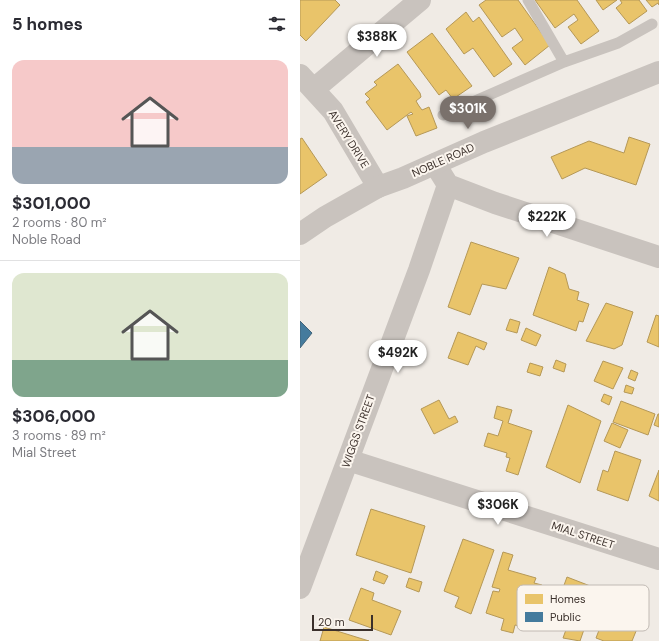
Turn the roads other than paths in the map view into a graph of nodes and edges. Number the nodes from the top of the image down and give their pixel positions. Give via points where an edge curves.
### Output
1 (420, 0) edge
2 (528, 0) edge
3 (652, 24) dead end
4 (564, 62) junction
5 (659, 72) edge
6 (307, 82) edge
7 (443, 115) dead end
8 (435, 164) junction
9 (448, 184) junction
10 (378, 187) junction
11 (300, 234) edge
12 (659, 257) edge
13 (348, 460) junction
14 (659, 559) edge
15 (300, 588) edge

1 - 6 street
2 - 4 lane
3 - 4 lane via 618,43
4 - 7 lane
5 - 8 street, NOBLE ROAD
6 - 10 street, AVERY DRIVE via 333,111
8 - 9 street
8 - 10 street, NOBLE ROAD
9 - 12 street via 495,203
9 - 13 street, WIGGS STREET via 419,270
10 - 11 street, NOBLE ROAD
13 - 14 street, MIAL STREET
13 - 15 street, WIGGS STREET

